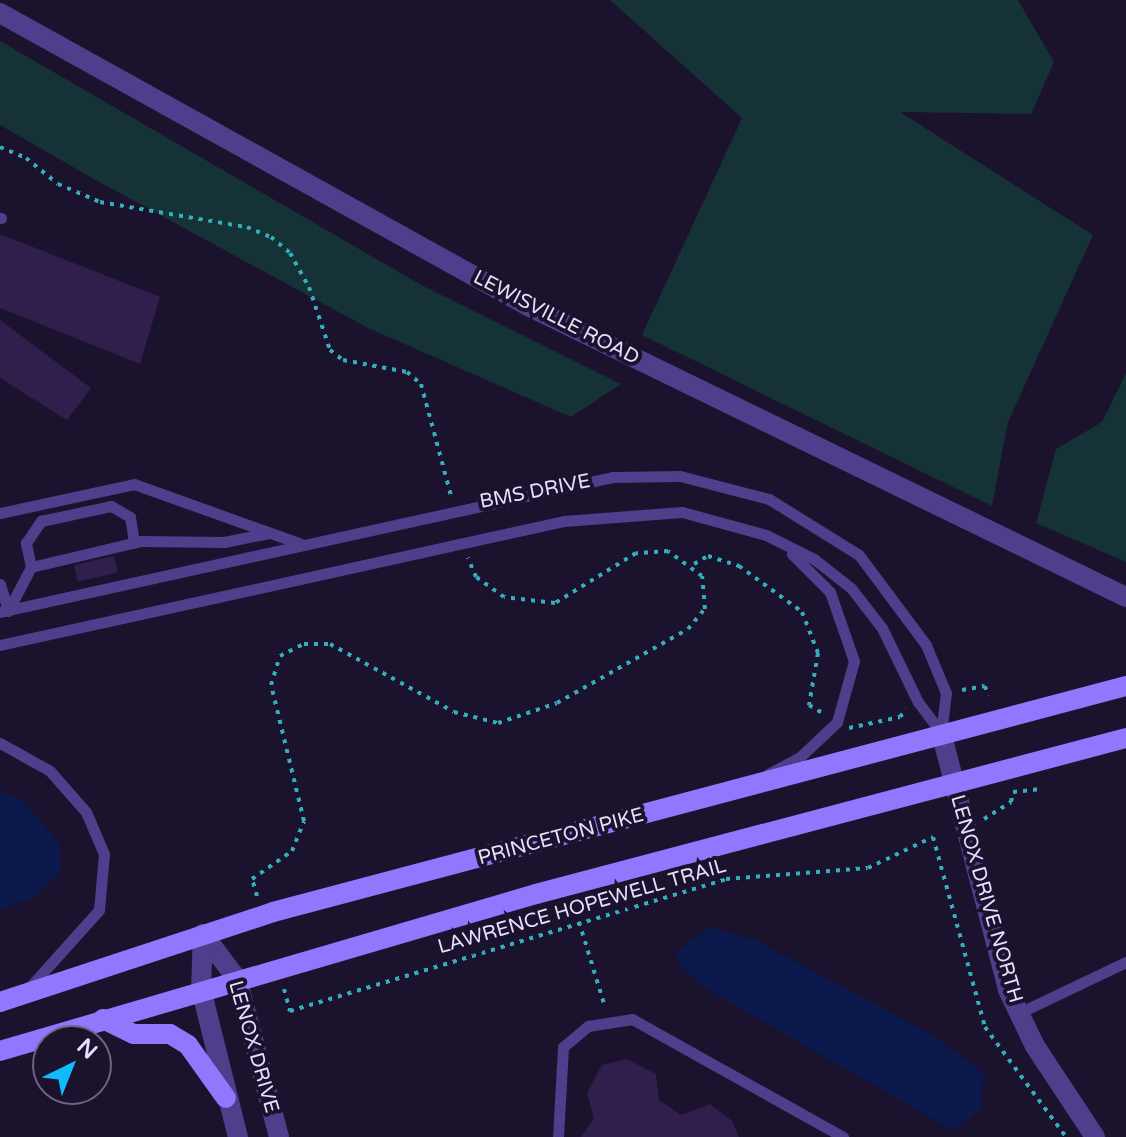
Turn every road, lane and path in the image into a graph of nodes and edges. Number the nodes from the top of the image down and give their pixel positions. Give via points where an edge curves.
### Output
1 (0, 13) edge
2 (0, 513) edge
3 (271, 533) junction
4 (766, 535) junction
5 (134, 543) junction
6 (300, 543) junction
7 (31, 567) junction
8 (0, 584) edge
9 (1126, 597) edge
10 (4, 612) edge
11 (0, 645) edge
12 (1126, 686) edge
13 (941, 732) junction
14 (1126, 738) edge
15 (0, 743) edge
16 (953, 783) junction
17 (749, 785) junction
18 (1041, 789) dead end
19 (963, 824) junction
20 (933, 837) junction
21 (579, 922) junction
22 (203, 934) junction
23 (1126, 962) edge
24 (277, 967) junction
25 (237, 979) junction
26 (201, 989) junction
27 (23, 994) junction
28 (0, 1002) edge
29 (1019, 1013) junction
30 (103, 1019) junction
31 (609, 1020) junction
32 (0, 1051) edge
33 (226, 1098) junction
34 (1091, 1136) edge
35 (238, 1137) edge
36 (279, 1137) edge
37 (558, 1137) edge
38 (843, 1137) edge
39 (1066, 1137) edge

1 - 9 street, LEWISVILLE ROAD via 528,306
2 - 3 lane via 134,484
3 - 5 lane via 224,542
3 - 6 lane
4 - 11 lane, BMS DRIVE via 682,512 564,521
4 - 13 lane, BMS DRIVE via 814,559 851,588 882,628
4 - 17 lane, BMS DRIVE via 830,592 854,661 847,703 824,737
5 - 7 lane
5 - 7 lane via 130,517 111,506 41,521 26,543
6 - 10 lane, BMS DRIVE
6 - 13 lane, BMS DRIVE via 613,477 680,476 723,484 811,520 882,580 926,645 946,693
7 - 10 lane
8 - 10 lane
12 - 13 main road, PRINCETON PIKE
13 - 16 street, BMS DRIVE
13 - 17 main road, PRINCETON PIKE
14 - 16 main road
15 - 27 lane via 50,771 86,812 104,854 99,910
16 - 19 street, LENOX DRIVE NORTH
16 - 24 main road
17 - 22 main road, PRINCETON PIKE
18 - 19 path, LAWRENCE HOPEWELL TRAIL via 1013,792 998,814
19 - 20 path, LAWRENCE HOPEWELL TRAIL
19 - 29 street, LENOX DRIVE NORTH
20 - 21 path, LAWRENCE HOPEWELL TRAIL via 868,868 726,879
20 - 39 path via 985,1027
21 - 24 path, LAWRENCE HOPEWELL TRAIL via 290,1011
21 - 31 path
22 - 25 street, LENOX DRIVE
22 - 26 street, LENOX DRIVE
22 - 27 main road, PRINCETON PIKE
23 - 29 lane
24 - 25 main road
25 - 26 main road
25 - 36 street, LENOX DRIVE
26 - 30 main road
26 - 33 street, LENOX DRIVE
27 - 28 main road, PRINCETON PIKE
29 - 34 street, LENOX DRIVE NORTH
30 - 32 main road
30 - 33 main road via 134,1034 170,1034 188,1045
31 - 37 lane via 588,1026 563,1047
31 - 38 lane via 651,1025
33 - 35 street, LENOX DRIVE

